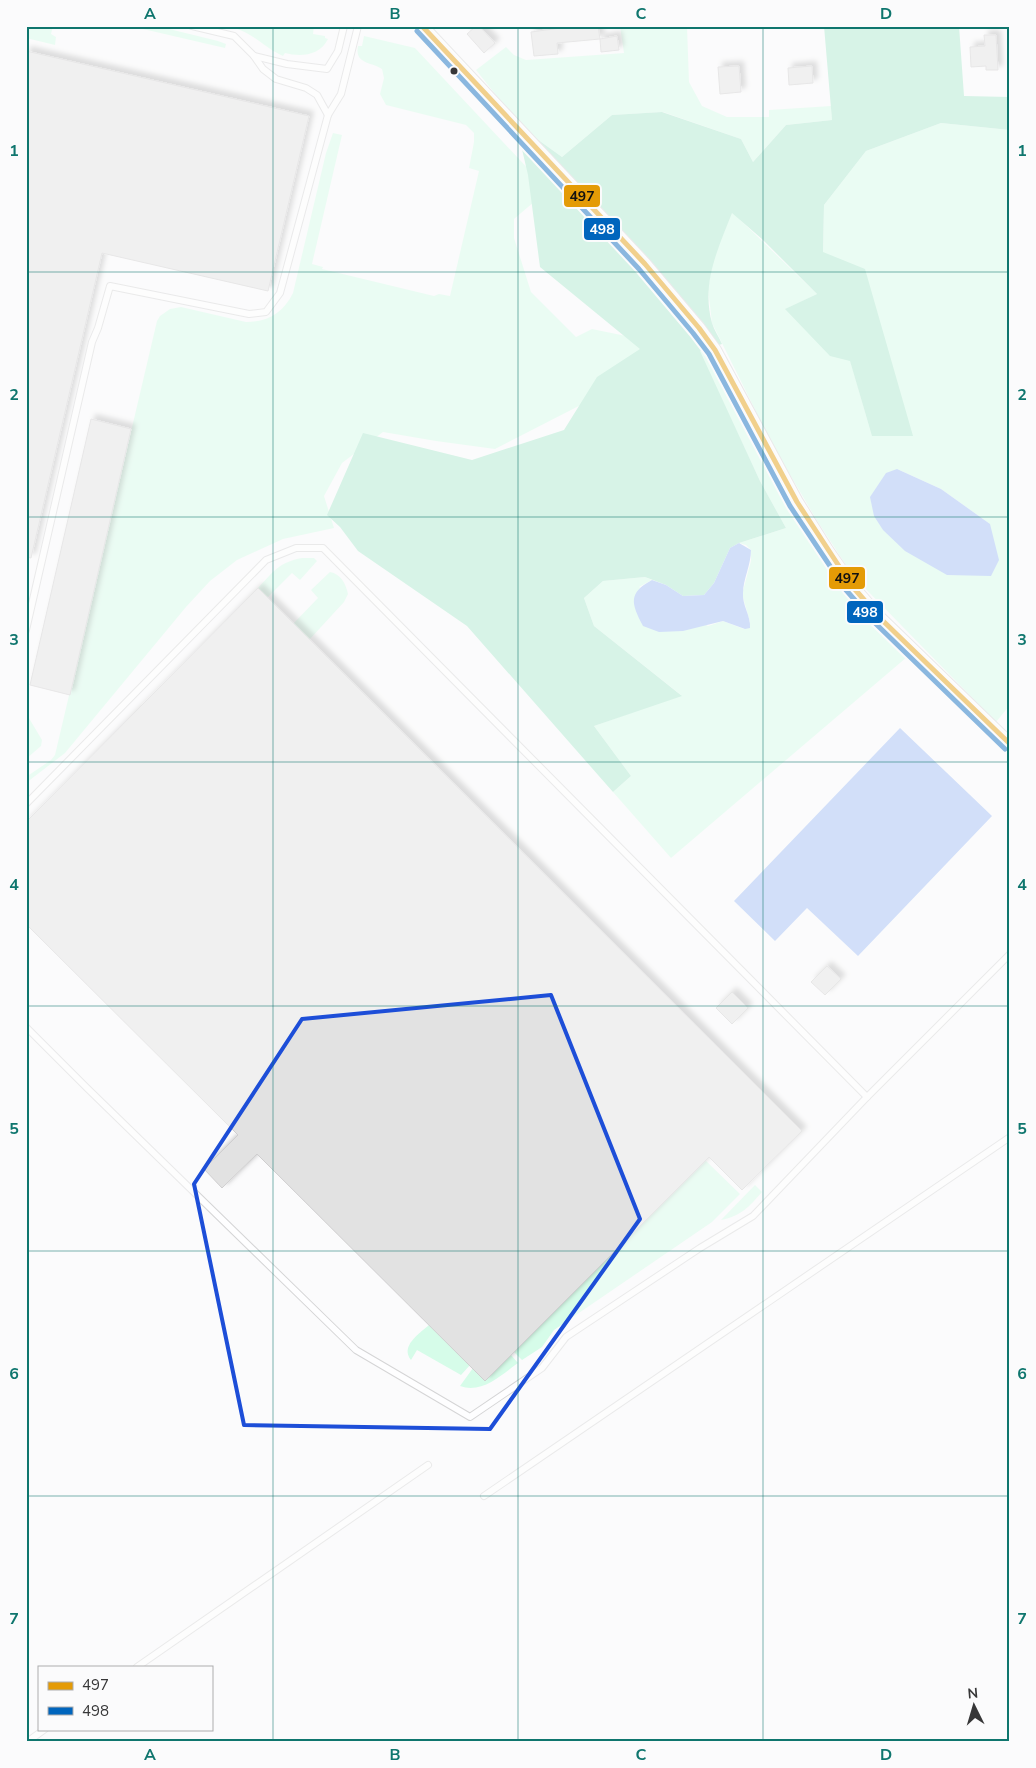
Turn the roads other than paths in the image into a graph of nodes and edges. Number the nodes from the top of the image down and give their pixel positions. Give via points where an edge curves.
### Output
1 (192, 26) edge
2 (344, 26) edge
3 (358, 26) edge
4 (422, 26) edge
5 (254, 56) junction
6 (328, 115) junction
7 (26, 630) edge
8 (1010, 744) edge
9 (26, 804) edge
10 (1010, 954) edge
11 (26, 1027) edge
12 (867, 1097) junction
13 (1010, 1137) edge
14 (428, 1465) dead end
15 (484, 1496) dead end
16 (138, 1666) edge
17 (44, 1730) edge
18 (28, 1742) edge

1 - 5 lane via 234,36
2 - 5 lane via 338,51 327,68 287,64
3 - 6 lane via 341,94
4 - 8 street via 645,264 699,328 715,350 797,502 852,586 880,618
5 - 6 lane via 276,79 306,88 317,95
6 - 7 lane via 280,293 266,312 249,314 110,286 92,342
9 - 12 lane via 266,560 296,548 323,548
10 - 12 lane
11 - 12 lane via 356,1350 470,1417 542,1368 566,1337 753,1216
13 - 15 lane
14 - 16 lane
17 - 18 lane

